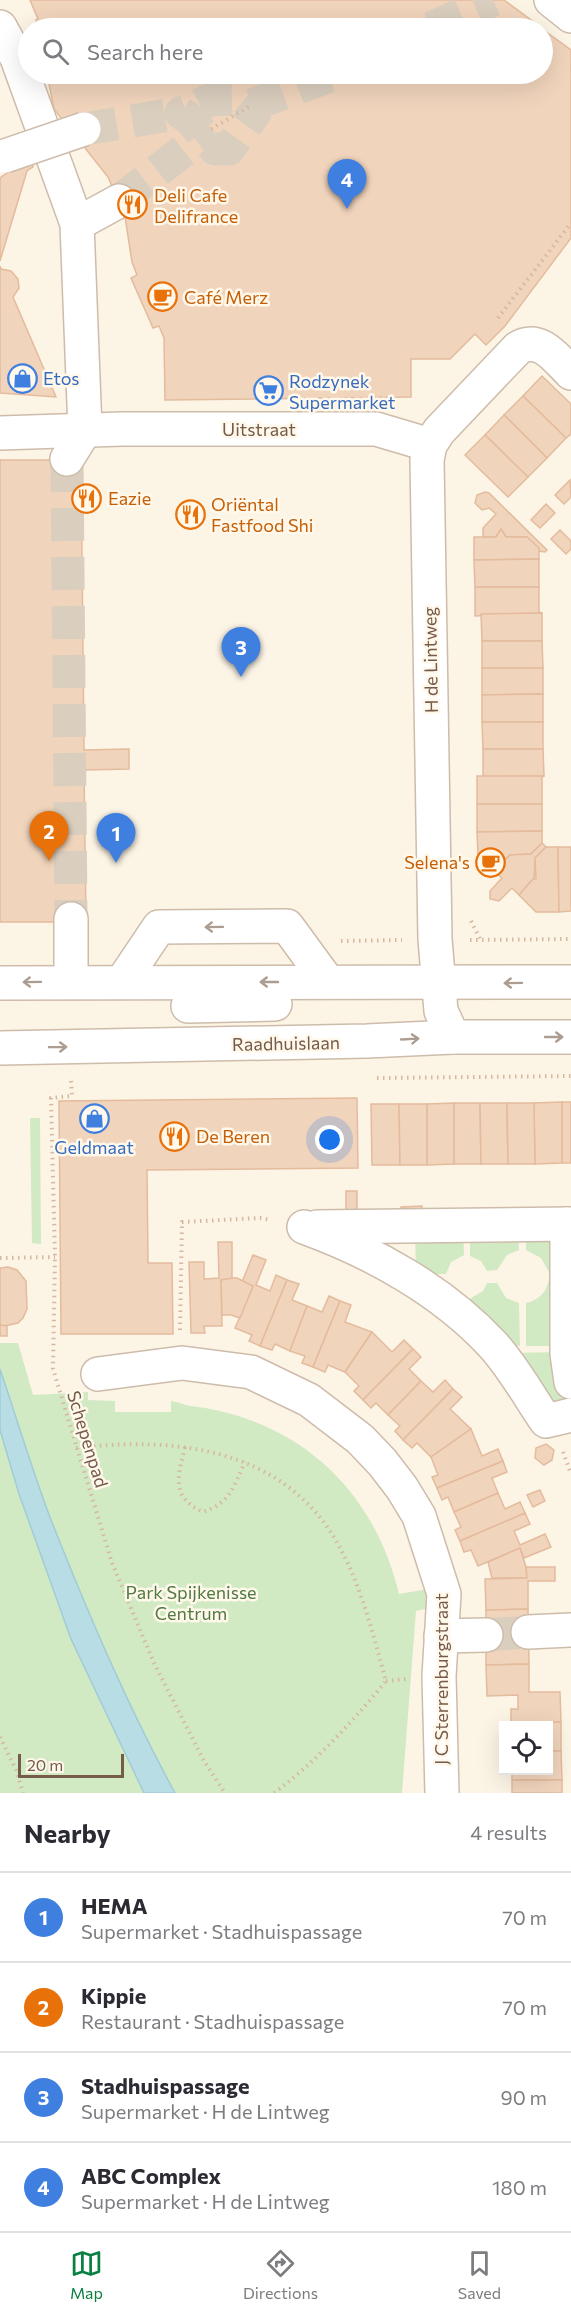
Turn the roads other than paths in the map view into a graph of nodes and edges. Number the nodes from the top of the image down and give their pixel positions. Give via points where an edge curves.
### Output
1 (550, 0) edge
2 (571, 16) edge
3 (0, 27) edge
4 (18, 61) edge
5 (26, 84) edge
6 (84, 129) tunnel mouth
7 (3, 158) edge
8 (119, 201) tunnel mouth
9 (77, 224) junction
10 (571, 373) edge
11 (85, 430) junction
12 (0, 433) edge
13 (430, 445) junction
14 (67, 459) tunnel mouth
15 (71, 919) tunnel mouth
16 (71, 981) junction
17 (122, 982) junction
18 (328, 982) junction
19 (369, 982) junction
20 (438, 982) junction
21 (571, 982) edge
22 (0, 983) edge
23 (453, 1037) junction
24 (571, 1037) edge
25 (367, 1041) junction
26 (0, 1048) edge
27 (569, 1224) edge
28 (98, 1374) dead end
29 (571, 1382) edge
30 (571, 1415) edge
31 (571, 1630) edge
32 (528, 1632) tunnel mouth
33 (486, 1635) tunnel mouth
34 (441, 1636) junction
35 (442, 1793) edge

1 - 2 street
3 - 4 street
5 - 9 street
6 - 7 street, bridge
8 - 9 street
9 - 11 street
10 - 13 street via 548,350 525,344 439,431
11 - 12 street, Uitstraat
11 - 13 street, Uitstraat via 376,429
11 - 14 street
13 - 20 street, H de Lintweg via 427,471
15 - 16 street
16 - 17 street
16 -> 22 street
18 -> 17 street
18 -> 17 street via 287,926 159,927
18 - 19 street
19 - 20 street
19 - 25 street via 313,1003 189,1014 316,1020
21 -> 20 street
20 - 23 street, H de Lintweg via 441,1011
23 -> 24 street, Raadhuislaan
25 -> 23 street, Raadhuislaan
26 -> 25 street, Raadhuislaan
27 - 29 street via 567,1354
27 - 30 street via 304,1227 344,1241 454,1308 495,1347 546,1421
28 - 34 street, J C Sterrenburgstraat via 182,1363 251,1372 309,1400 335,1418 375,1454 419,1516 444,1594
31 - 32 street
33 - 34 street
34 - 35 street, J C Sterrenburgstraat

